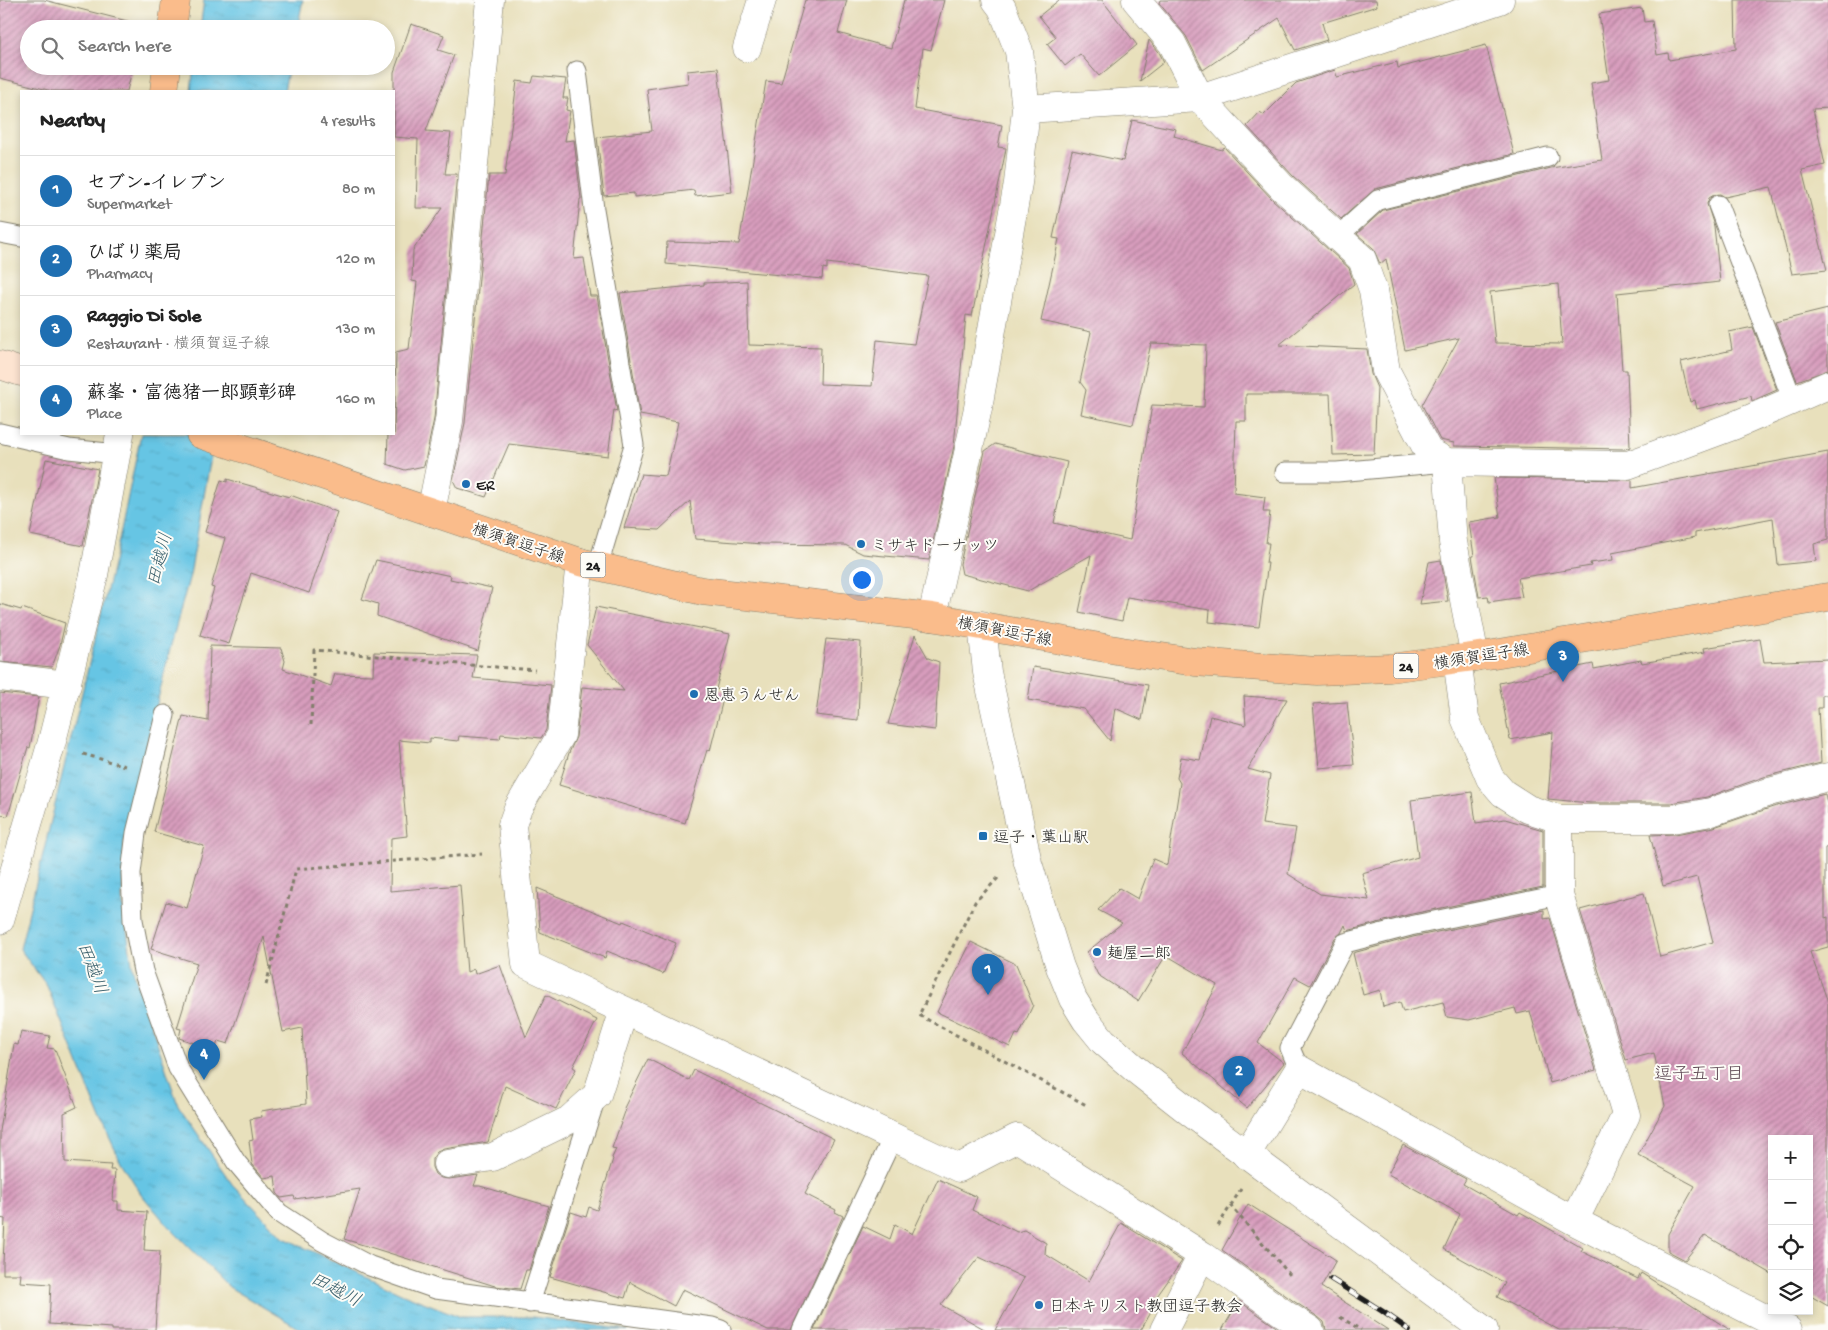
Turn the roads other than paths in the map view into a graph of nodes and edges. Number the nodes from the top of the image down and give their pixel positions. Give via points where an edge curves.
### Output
1 (490, 0) edge
2 (762, 0) edge
3 (996, 0) edge
4 (1136, 0) edge
5 (1500, 0) edge
6 (173, 1) edge
7 (1444, 9) edge
8 (172, 20) edge
9 (748, 48) dead end
10 (577, 71) dead end
11 (166, 75) edge
12 (164, 90) edge
13 (1200, 98) junction
14 (1026, 109) junction
15 (1548, 157) dead end
16 (1718, 206) dead end
17 (0, 233) edge
18 (1337, 236) junction
19 (20, 237) edge
20 (0, 365) edge
21 (20, 372) edge
22 (1828, 385) edge
23 (1793, 401) junction
24 (0, 433) edge
25 (210, 437) edge
26 (118, 444) edge
27 (1447, 462) junction
28 (1285, 472) dead end
29 (431, 512) junction
30 (589, 564) junction
31 (1828, 597) edge
32 (932, 617) junction
33 (982, 625) junction
34 (1466, 658) junction
35 (0, 677) edge
36 (67, 685) junction
37 (166, 715) dead end
38 (1828, 777) edge
39 (1559, 820) junction
40 (1559, 895) junction
41 (0, 920) edge
42 (624, 1010) junction
43 (1299, 1069) junction
44 (597, 1095) junction
45 (893, 1137) junction
46 (1246, 1154) junction
47 (447, 1164) dead end
48 (1574, 1221) junction
49 (1202, 1255) junction
50 (530, 1303) junction
51 (720, 1330) edge
52 (802, 1330) edge
53 (1164, 1330) edge
54 (1310, 1330) edge
55 (1484, 1330) edge
56 (1788, 1330) edge

1 - 29 street via 449,421
2 - 9 street
3 - 14 street via 1019,52
4 - 13 street via 1172,43
5 - 7 street
6 - 8 main road
7 - 13 street
10 - 30 lane via 594,209 634,445
11 - 12 main road
13 - 14 street
13 - 18 street via 1282,187
14 - 32 street via 1018,183 978,408
15 - 18 lane via 1378,200
16 - 23 lane
17 - 19 lane
18 - 27 street via 1362,259 1374,290 1386,371 1428,450
20 - 21 main road
22 - 23 street
23 - 27 street via 1628,465
24 - 26 lane via 68,449
25 - 29 main road, 横須賀逗子線 / 24
26 - 36 street via 94,575
27 - 28 lane via 1337,472
27 - 34 street
29 - 30 main road, 横須賀逗子線 / 24
30 - 32 main road, 横須賀逗子線 / 24 via 702,591
30 - 42 street via 568,672 561,735 518,808 512,825 526,964
31 - 34 main road, 横須賀逗子線 / 24
32 - 33 main road, 横須賀逗子線 / 24
33 - 34 main road, 横須賀逗子線 / 24 via 1122,651 1252,667 1317,670 1390,668
33 - 46 street via 987,672 1028,863 1073,999 1104,1041 1129,1064
34 - 39 street via 1465,718 1490,778 1504,794 1528,810
35 - 36 street
36 - 41 street
37 - 50 lane via 136,833 131,873 133,920 142,971 178,1068 236,1162 279,1213 370,1266 436,1289
38 - 39 street via 1769,792 1711,812 1672,819
39 - 40 street
40 - 43 lane via 1345,943 1290,1048
40 - 48 street via 1626,1115
42 - 44 street
42 - 45 street
43 - 46 street
43 - 48 street
44 - 47 street via 569,1120 493,1157
44 - 50 lane
45 - 49 street via 959,1168 1016,1138
45 - 52 lane
46 - 55 street
48 - 56 street
49 - 53 street
49 - 54 street
50 - 51 lane

